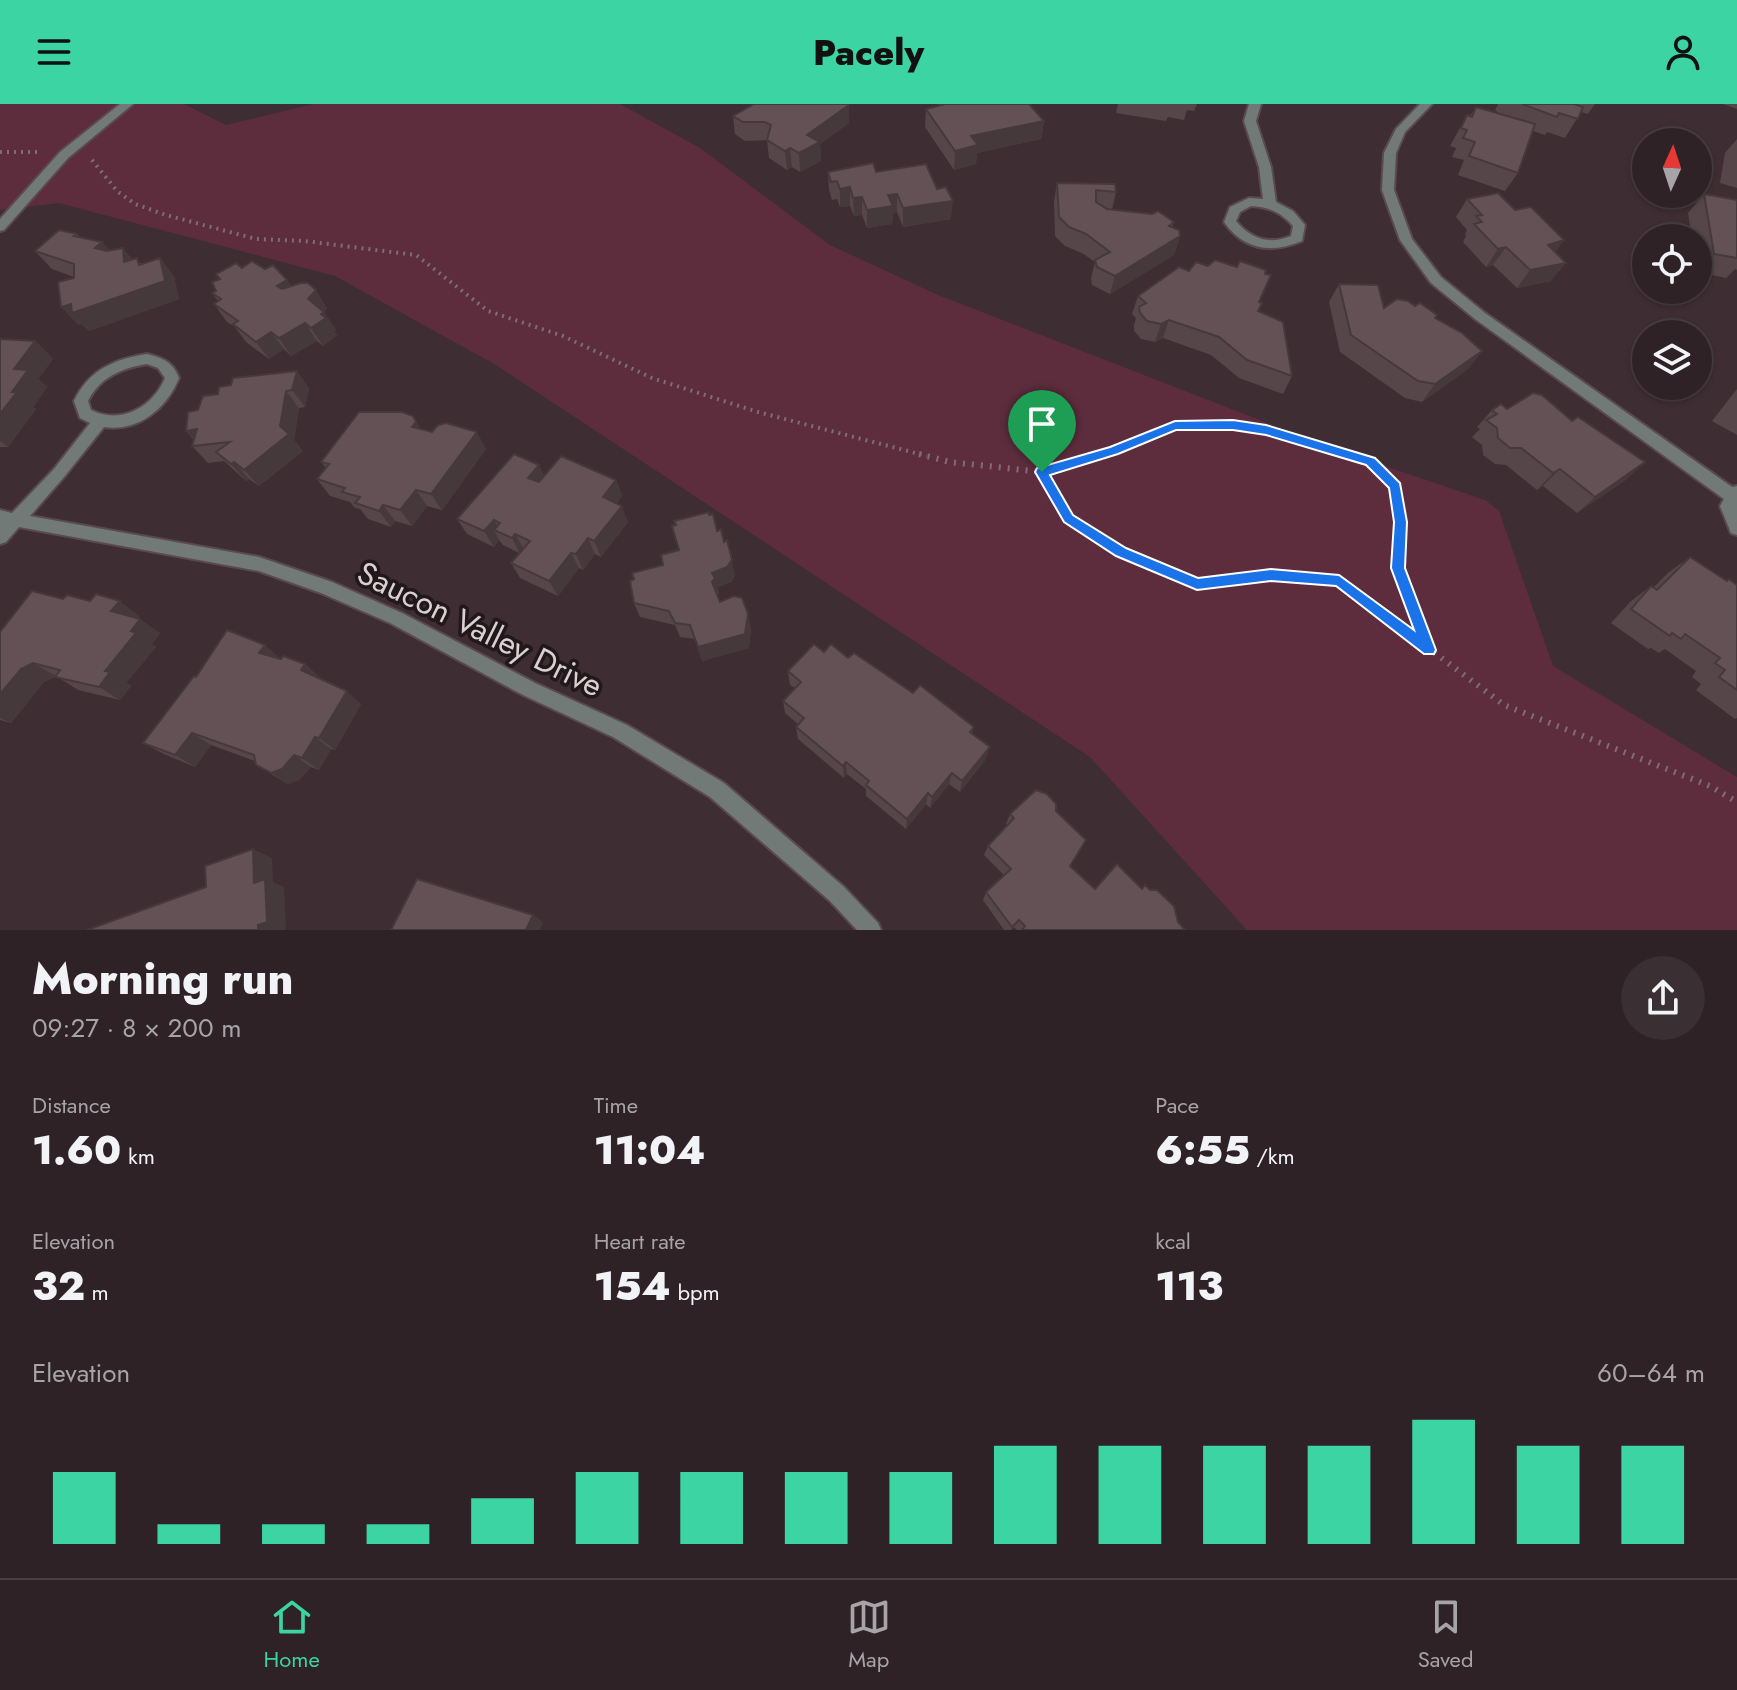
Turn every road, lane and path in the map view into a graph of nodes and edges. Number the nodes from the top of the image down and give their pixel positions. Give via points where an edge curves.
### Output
1 (127, 104) edge
2 (1255, 104) edge
3 (1401, 104) edge
4 (1423, 107) edge
5 (0, 152) edge
6 (64, 155) junction
7 (1270, 203) junction
8 (0, 227) edge
9 (100, 421) junction
10 (1042, 472) junction
11 (1735, 494) edge
12 (9, 517) edge
13 (1737, 528) edge
14 (0, 537) edge
15 (1429, 650) junction
16 (1737, 802) edge
17 (871, 930) edge

1 - 6 street
2 - 7 street via 1250,121
3 - 4 street
4 - 11 street via 1400,131 1390,153 1388,190 1406,240 1436,280
5 - 6 path
6 - 8 street
6 - 10 path via 92,160 117,191 166,215 256,239 416,255 488,311 698,393 950,462
7 - 7 street via 1249,202 1234,210 1230,222 1240,236 1260,245 1282,246 1297,238 1299,225 1289,212
9 - 9 street via 119,421 151,408 169,389 170,369 133,361 96,378 81,401 85,414
9 - 12 street
10 - 15 path via 1068,519 1121,552 1197,584 1271,575 1339,581
10 - 15 path via 1175,425 1266,430 1371,462 1395,486 1398,568
11 - 13 street via 1728,506
12 - 14 street
12 - 17 street, Saucon Valley Drive via 259,564 396,618 620,731 717,790
15 - 16 path via 1504,705 1710,786

